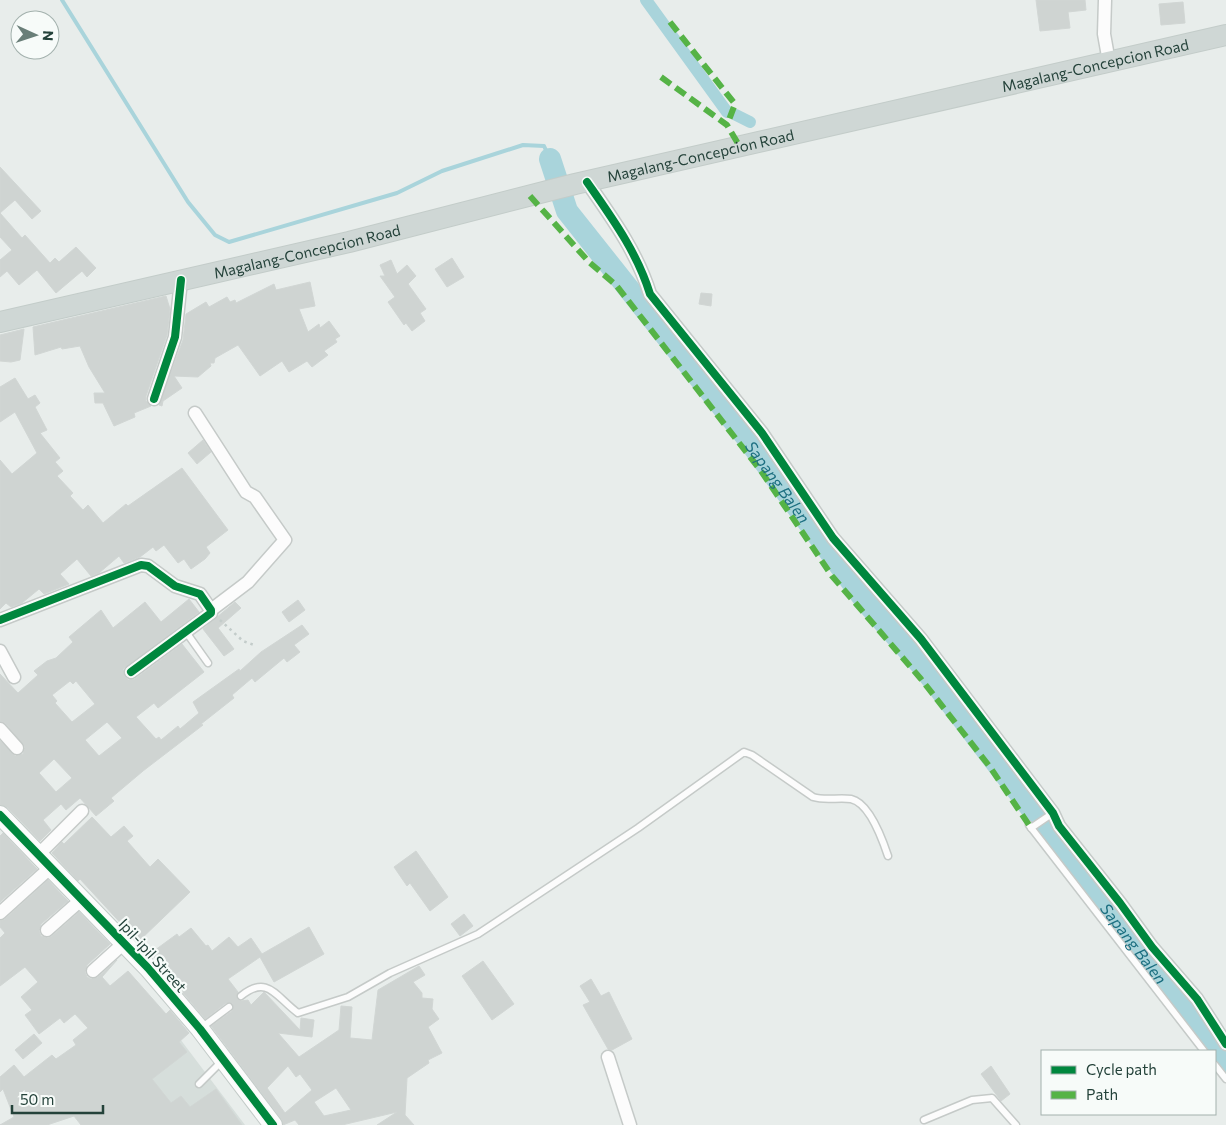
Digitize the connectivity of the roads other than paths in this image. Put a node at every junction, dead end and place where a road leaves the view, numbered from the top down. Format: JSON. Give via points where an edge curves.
{"nodes":[{"id":1,"x":1104,"y":0,"type":"edge"},
{"id":2,"x":1226,"y":35,"type":"edge"},
{"id":3,"x":1110,"y":62,"type":"junction"},
{"id":4,"x":581,"y":183,"type":"junction"},
{"id":5,"x":181,"y":280,"type":"junction"},
{"id":6,"x":0,"y":322,"type":"edge"},
{"id":7,"x":154,"y":398,"type":"dead end"},
{"id":8,"x":195,"y":412,"type":"dead end"},
{"id":9,"x":211,"y":612,"type":"junction"},
{"id":10,"x":0,"y":620,"type":"edge"},
{"id":11,"x":186,"y":632,"type":"junction"},
{"id":12,"x":0,"y":651,"type":"edge"},
{"id":13,"x":208,"y":663,"type":"dead end"},
{"id":14,"x":131,"y":672,"type":"dead end"},
{"id":15,"x":14,"y":677,"type":"dead end"},
{"id":16,"x":0,"y":729,"type":"edge"},
{"id":17,"x":17,"y":748,"type":"dead end"},
{"id":18,"x":82,"y":811,"type":"dead end"},
{"id":19,"x":1053,"y":813,"type":"junction"},
{"id":20,"x":0,"y":815,"type":"edge"},
{"id":21,"x":888,"y":856,"type":"dead end"},
{"id":22,"x":45,"y":861,"type":"junction"},
{"id":23,"x":82,"y":899,"type":"junction"},
{"id":24,"x":0,"y":913,"type":"edge"},
{"id":25,"x":47,"y":930,"type":"dead end"},
{"id":26,"x":124,"y":943,"type":"junction"},
{"id":27,"x":93,"y":971,"type":"dead end"},
{"id":28,"x":241,"y":996,"type":"dead end"},
{"id":29,"x":229,"y":1007,"type":"dead end"},
{"id":30,"x":200,"y":1029,"type":"junction"},
{"id":31,"x":1226,"y":1044,"type":"edge"},
{"id":32,"x":1203,"y":1050,"type":"edge"},
{"id":33,"x":608,"y":1056,"type":"dead end"},
{"id":34,"x":223,"y":1060,"type":"junction"},
{"id":35,"x":1216,"y":1066,"type":"edge"},
{"id":36,"x":1226,"y":1079,"type":"edge"},
{"id":37,"x":199,"y":1084,"type":"dead end"},
{"id":38,"x":924,"y":1120,"type":"dead end"},
{"id":39,"x":273,"y":1125,"type":"edge"},
{"id":40,"x":630,"y":1125,"type":"edge"},
{"id":41,"x":1016,"y":1125,"type":"edge"}],
"edges":[{"from":1,"to":3,"type":"street","via":[[1104,34]]},
{"from":2,"to":3,"type":"main road","name":"Magalang-Concepcion Road"},
{"from":3,"to":4,"type":"main road","name":"Magalang-Concepcion Road"},
{"from":4,"to":5,"type":"main road","name":"Magalang-Concepcion Road","via":[[349,242]]},
{"from":4,"to":19,"type":"street","via":[[633,252],[650,294],[762,433],[833,538],[921,639]]},
{"from":5,"to":6,"type":"main road","name":"Magalang-Concepcion Road"},
{"from":5,"to":7,"type":"street","via":[[175,337]]},
{"from":8,"to":9,"type":"street","via":[[246,492],[255,498],[285,540],[248,582]]},
{"from":9,"to":10,"type":"street","via":[[200,594],[175,586],[148,566],[141,565]]},
{"from":9,"to":11,"type":"street"},
{"from":11,"to":13,"type":"lane"},
{"from":11,"to":14,"type":"street"},
{"from":12,"to":15,"type":"street"},
{"from":16,"to":17,"type":"street"},
{"from":18,"to":22,"type":"street"},
{"from":19,"to":31,"type":"street","via":[[1059,826],[1152,947],[1197,999]]},
{"from":19,"to":32,"type":"lane","via":[[1030,827]]},
{"from":20,"to":22,"type":"street","name":"Ipil-ipil Street"},
{"from":21,"to":28,"type":"lane","via":[[882,838],[861,803],[813,797],[744,752],[638,828],[478,934],[390,973],[348,998],[298,1013],[269,988],[260,985]]},
{"from":22,"to":23,"type":"street","name":"Ipil-ipil Street"},
{"from":22,"to":24,"type":"street"},
{"from":23,"to":25,"type":"street"},
{"from":23,"to":26,"type":"street","name":"Ipil-ipil Street"},
{"from":26,"to":27,"type":"street"},
{"from":26,"to":30,"type":"street","name":"Ipil-ipil Street"},
{"from":29,"to":30,"type":"lane"},
{"from":30,"to":34,"type":"street","name":"Ipil-ipil Street"},
{"from":33,"to":40,"type":"street"},
{"from":34,"to":37,"type":"lane"},
{"from":34,"to":39,"type":"street","name":"Ipil-ipil Street"},
{"from":35,"to":36,"type":"lane"},
{"from":38,"to":41,"type":"lane","via":[[972,1100],[992,1098]]}]}
